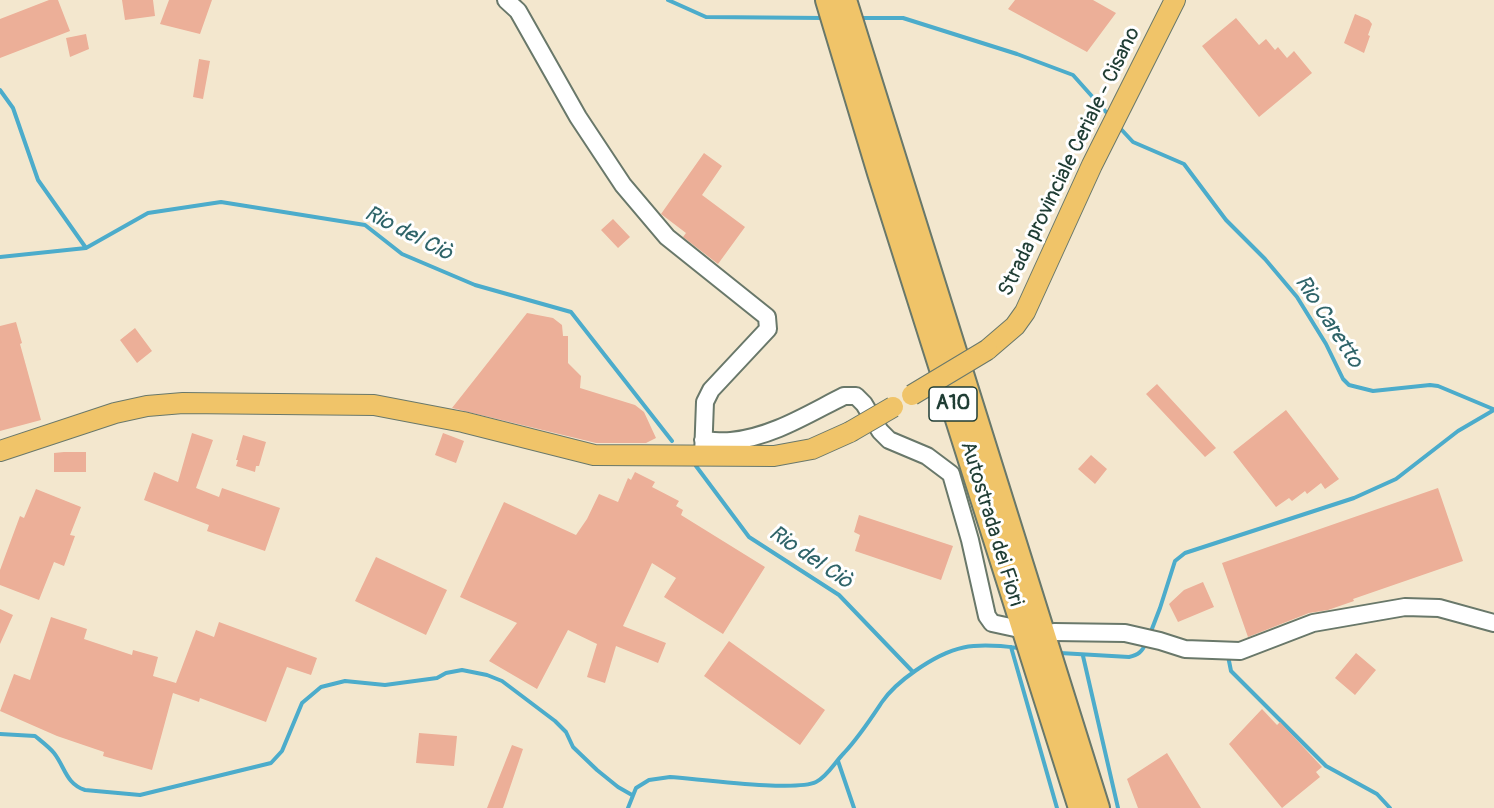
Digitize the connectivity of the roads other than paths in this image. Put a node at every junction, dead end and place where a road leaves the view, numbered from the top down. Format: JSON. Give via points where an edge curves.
{"nodes":[{"id":1,"x":506,"y":0,"type":"edge"},
{"id":2,"x":827,"y":0,"type":"edge"},
{"id":3,"x":845,"y":0,"type":"edge"},
{"id":4,"x":1172,"y":2,"type":"edge"},
{"id":5,"x":703,"y":448,"type":"junction"},
{"id":6,"x":0,"y":451,"type":"edge"},
{"id":7,"x":1494,"y":623,"type":"edge"},
{"id":8,"x":1015,"y":628,"type":"dead end"},
{"id":9,"x":1054,"y":632,"type":"dead end"},
{"id":10,"x":1080,"y":808,"type":"edge"},
{"id":11,"x":1098,"y":808,"type":"edge"}],
"edges":[{"from":1,"to":5,"type":"street","via":[[518,11],[578,117],[637,202],[667,237],[767,317],[768,329],[711,390],[705,402]]},
{"from":2,"to":10,"type":"highway","name":"Autostrada dei Fiori","number":"A10"},
{"from":3,"to":11,"type":"highway","name":"Autostrada dei Fiori","number":"A10"},
{"from":4,"to":5,"type":"main road","name":"Strada provinciale Ceriale - Cisano","bridge":true,"via":[[1015,326],[987,350],[893,407],[812,449],[774,456]]},
{"from":5,"to":6,"type":"main road","name":"Strada provinciale Ceriale - Cisano","via":[[594,455],[463,422],[374,405],[183,403],[115,413]]},
{"from":5,"to":8,"type":"street","via":[[770,432],[844,396],[856,396],[890,440],[927,456],[951,474],[987,616],[992,623]]},
{"from":7,"to":9,"type":"street","via":[[1439,608],[1405,607],[1313,623],[1240,651],[1185,649],[1137,635]]}]}
